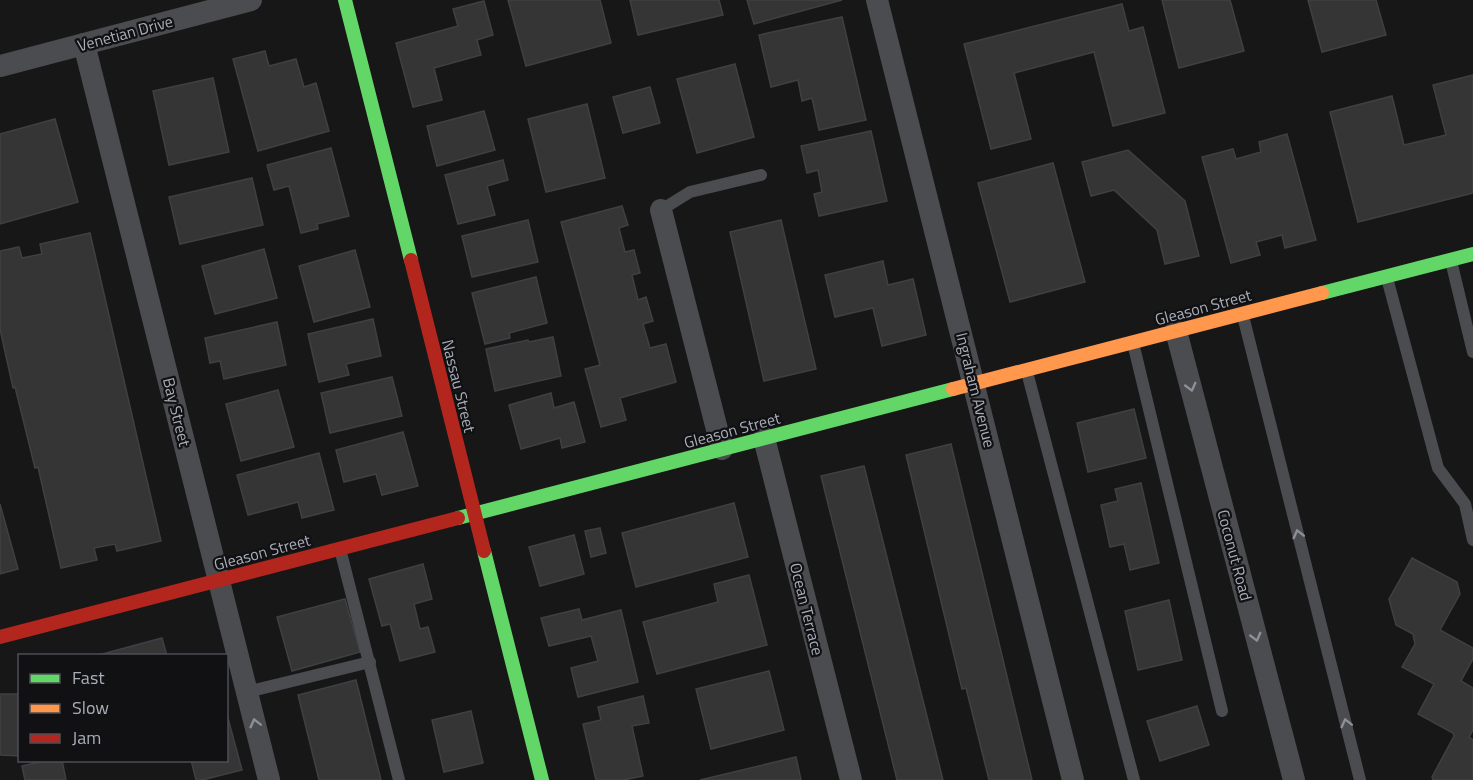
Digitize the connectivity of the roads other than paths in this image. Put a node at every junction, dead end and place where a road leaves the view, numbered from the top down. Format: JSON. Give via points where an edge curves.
{"nodes":[{"id":1,"x":251,"y":0,"type":"edge"},
{"id":2,"x":345,"y":0,"type":"edge"},
{"id":3,"x":877,"y":0,"type":"edge"},
{"id":4,"x":84,"y":44,"type":"junction"},
{"id":5,"x":0,"y":66,"type":"edge"},
{"id":6,"x":760,"y":175,"type":"dead end"},
{"id":7,"x":662,"y":210,"type":"joint"},
{"id":8,"x":1473,"y":254,"type":"edge"},
{"id":9,"x":1451,"y":260,"type":"junction"},
{"id":10,"x":1386,"y":276,"type":"junction"},
{"id":11,"x":1242,"y":314,"type":"junction"},
{"id":12,"x":1176,"y":331,"type":"junction"},
{"id":13,"x":1132,"y":342,"type":"junction"},
{"id":14,"x":1473,"y":352,"type":"edge"},
{"id":15,"x":1026,"y":370,"type":"junction"},
{"id":16,"x":974,"y":384,"type":"junction"},
{"id":17,"x":764,"y":438,"type":"junction"},
{"id":18,"x":722,"y":449,"type":"junction"},
{"id":19,"x":474,"y":514,"type":"junction"},
{"id":20,"x":1473,"y":540,"type":"edge"},
{"id":21,"x":340,"y":548,"type":"junction"},
{"id":22,"x":219,"y":580,"type":"junction"},
{"id":23,"x":0,"y":637,"type":"edge"},
{"id":24,"x":370,"y":662,"type":"junction"},
{"id":25,"x":247,"y":692,"type":"junction"},
{"id":26,"x":1222,"y":711,"type":"dead end"},
{"id":27,"x":269,"y":780,"type":"edge"},
{"id":28,"x":399,"y":780,"type":"edge"},
{"id":29,"x":542,"y":780,"type":"edge"},
{"id":30,"x":851,"y":780,"type":"edge"},
{"id":31,"x":1073,"y":780,"type":"edge"},
{"id":32,"x":1134,"y":780,"type":"edge"},
{"id":33,"x":1294,"y":780,"type":"edge"},
{"id":34,"x":1360,"y":780,"type":"edge"}],
"edges":[{"from":1,"to":4,"type":"street","name":"Venetian Drive"},
{"from":2,"to":19,"type":"street","name":"Nassau Street"},
{"from":3,"to":16,"type":"street","name":"Ingraham Avenue"},
{"from":4,"to":5,"type":"street","name":"Venetian Drive"},
{"from":4,"to":22,"type":"street","name":"Bay Street"},
{"from":6,"to":7,"type":"lane","via":[[690,192]]},
{"from":7,"to":18,"type":"street"},
{"from":8,"to":9,"type":"street","name":"Gleason Street"},
{"from":9,"to":10,"type":"street","name":"Gleason Street"},
{"from":9,"to":14,"type":"lane"},
{"from":10,"to":11,"type":"street","name":"Gleason Street"},
{"from":10,"to":20,"type":"lane","via":[[1438,468],[1465,504]]},
{"from":11,"to":12,"type":"street","name":"Gleason Street"},
{"from":34,"to":11,"type":"lane","one_way":true},
{"from":12,"to":13,"type":"street","name":"Gleason Street"},
{"from":12,"to":33,"type":"street","name":"Coconut Road","one_way":true},
{"from":13,"to":15,"type":"street","name":"Gleason Street"},
{"from":13,"to":26,"type":"lane"},
{"from":15,"to":16,"type":"street","name":"Gleason Street"},
{"from":15,"to":32,"type":"lane"},
{"from":16,"to":17,"type":"street","name":"Gleason Street"},
{"from":16,"to":31,"type":"street","name":"Ingraham Avenue"},
{"from":17,"to":18,"type":"street","name":"Gleason Street"},
{"from":17,"to":30,"type":"street","name":"Ocean Terrace"},
{"from":18,"to":19,"type":"street","name":"Gleason Street"},
{"from":19,"to":21,"type":"street","name":"Gleason Street"},
{"from":19,"to":29,"type":"street","name":"Nassau Street"},
{"from":21,"to":22,"type":"street","name":"Gleason Street"},
{"from":21,"to":24,"type":"lane"},
{"from":22,"to":23,"type":"street","name":"Gleason Street"},
{"from":22,"to":25,"type":"street","name":"Bay Street"},
{"from":24,"to":25,"type":"lane"},
{"from":24,"to":28,"type":"lane"},
{"from":27,"to":25,"type":"street","name":"Bay Street","one_way":true}]}
